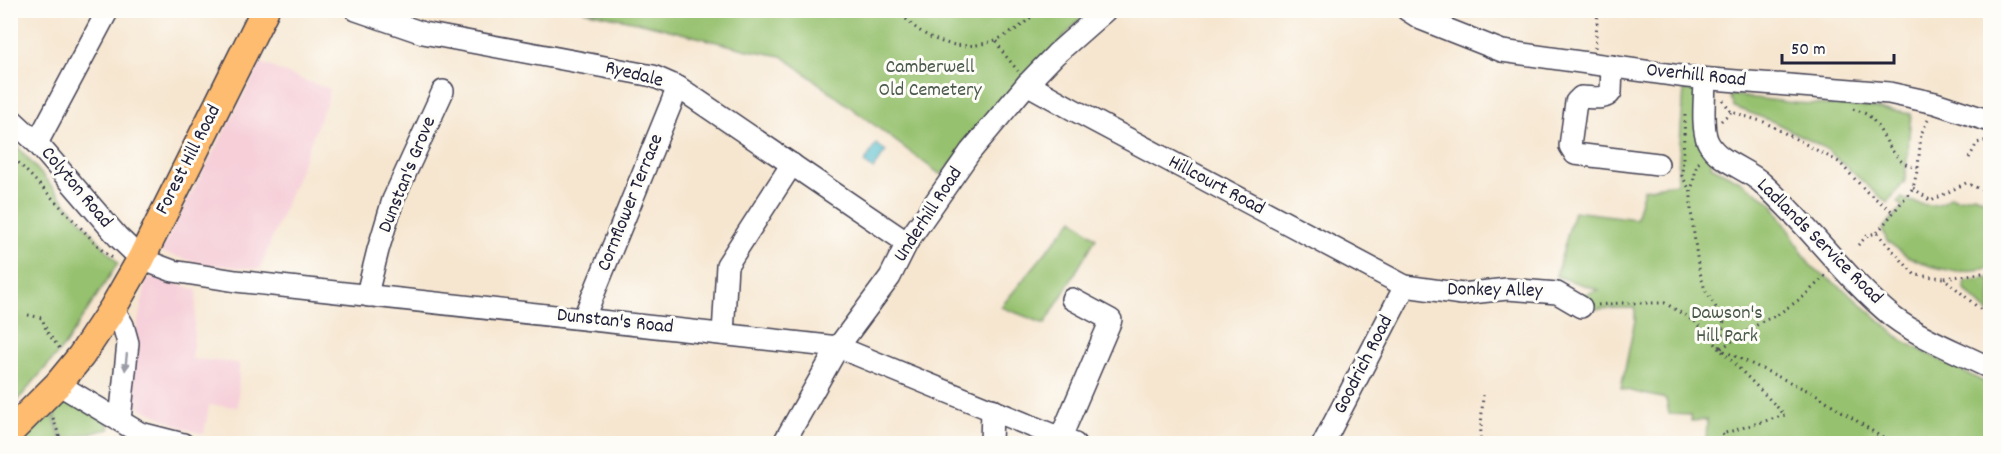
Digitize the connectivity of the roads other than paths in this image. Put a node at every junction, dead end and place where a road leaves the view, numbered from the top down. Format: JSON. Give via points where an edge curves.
{"nodes":[{"id":1,"x":108,"y":10,"type":"edge"},
{"id":2,"x":265,"y":10,"type":"edge"},
{"id":3,"x":356,"y":10,"type":"edge"},
{"id":4,"x":1106,"y":10,"type":"edge"},
{"id":5,"x":1407,"y":10,"type":"edge"},
{"id":6,"x":1603,"y":65,"type":"junction"},
{"id":7,"x":1711,"y":79,"type":"junction"},
{"id":8,"x":1027,"y":84,"type":"junction"},
{"id":9,"x":678,"y":87,"type":"junction"},
{"id":10,"x":443,"y":91,"type":"dead end"},
{"id":11,"x":10,"y":118,"type":"edge"},
{"id":12,"x":1990,"y":121,"type":"edge"},
{"id":13,"x":37,"y":143,"type":"junction"},
{"id":14,"x":792,"y":164,"type":"junction"},
{"id":15,"x":1658,"y":164,"type":"dead end"},
{"id":16,"x":908,"y":241,"type":"junction"},
{"id":17,"x":141,"y":259,"type":"junction"},
{"id":18,"x":1405,"y":286,"type":"junction"},
{"id":19,"x":369,"y":296,"type":"junction"},
{"id":20,"x":1072,"y":299,"type":"dead end"},
{"id":21,"x":1581,"y":307,"type":"road end"},
{"id":22,"x":113,"y":308,"type":"junction"},
{"id":23,"x":586,"y":319,"type":"junction"},
{"id":24,"x":723,"y":334,"type":"junction"},
{"id":25,"x":838,"y":347,"type":"junction"},
{"id":26,"x":1990,"y":368,"type":"edge"},
{"id":27,"x":58,"y":384,"type":"junction"},
{"id":28,"x":992,"y":409,"type":"junction"},
{"id":29,"x":120,"y":420,"type":"junction"},
{"id":30,"x":10,"y":432,"type":"edge"},
{"id":31,"x":1068,"y":441,"type":"edge"},
{"id":32,"x":183,"y":444,"type":"edge"},
{"id":33,"x":783,"y":444,"type":"edge"},
{"id":34,"x":991,"y":444,"type":"edge"},
{"id":35,"x":1323,"y":444,"type":"edge"}],
"edges":[{"from":1,"to":13,"type":"street"},
{"from":2,"to":17,"type":"main road","name":"Forest Hill Road"},
{"from":3,"to":9,"type":"street","name":"Ryedale","via":[[423,33],[653,75]]},
{"from":4,"to":8,"type":"street","name":"Underhill Road"},
{"from":5,"to":6,"type":"street","name":"Overhill Road","via":[[1502,51]]},
{"from":6,"to":7,"type":"street","name":"Overhill Road"},
{"from":6,"to":15,"type":"street","via":[[1611,92],[1604,98],[1581,97],[1576,102],[1570,146],[1575,154]]},
{"from":7,"to":12,"type":"street","name":"Overhill Road","via":[[1889,93]]},
{"from":7,"to":26,"type":"street","name":"Ladlands Service Road","via":[[1706,140],[1714,152],[1759,179],[1894,317]]},
{"from":8,"to":16,"type":"street","name":"Underhill Road","via":[[970,152]]},
{"from":8,"to":18,"type":"street","name":"Hillcourt Road"},
{"from":9,"to":14,"type":"street","name":"Ryedale"},
{"from":9,"to":23,"type":"street","name":"Cornflower Terrace"},
{"from":10,"to":19,"type":"street","name":"Dunstan's Grove","via":[[393,200]]},
{"from":11,"to":13,"type":"street","name":"Colyton Road"},
{"from":13,"to":17,"type":"street","name":"Colyton Road"},
{"from":14,"to":16,"type":"street","name":"Ryedale"},
{"from":14,"to":24,"type":"street","via":[[727,265]]},
{"from":16,"to":25,"type":"street","name":"Underhill Road","via":[[890,277]]},
{"from":17,"to":19,"type":"street","name":"Dunstan's Road","via":[[173,271]]},
{"from":17,"to":22,"type":"main road","name":"Forest Hill Road"},
{"from":18,"to":21,"type":"street","name":"Donkey Alley","via":[[1462,294],[1507,289],[1557,293]]},
{"from":18,"to":35,"type":"street","name":"Goodrich Road"},
{"from":19,"to":23,"type":"street","name":"Dunstan's Road"},
{"from":20,"to":31,"type":"street","via":[[1111,320]]},
{"from":22,"to":27,"type":"main road","name":"Forest Hill Road"},
{"from":22,"to":29,"type":"street","one_way":true,"via":[[128,343]]},
{"from":23,"to":24,"type":"street","name":"Dunstan's Road"},
{"from":24,"to":25,"type":"street","name":"Dunstan's Road"},
{"from":25,"to":28,"type":"street","name":"Dunstan's Road"},
{"from":25,"to":33,"type":"street","name":"Underhill Road"},
{"from":27,"to":29,"type":"street"},
{"from":27,"to":30,"type":"main road","name":"Forest Hill Road"},
{"from":28,"to":31,"type":"street","name":"Dunstan's Road"},
{"from":28,"to":34,"type":"street"},
{"from":29,"to":32,"type":"street","via":[[140,432]]}]}
